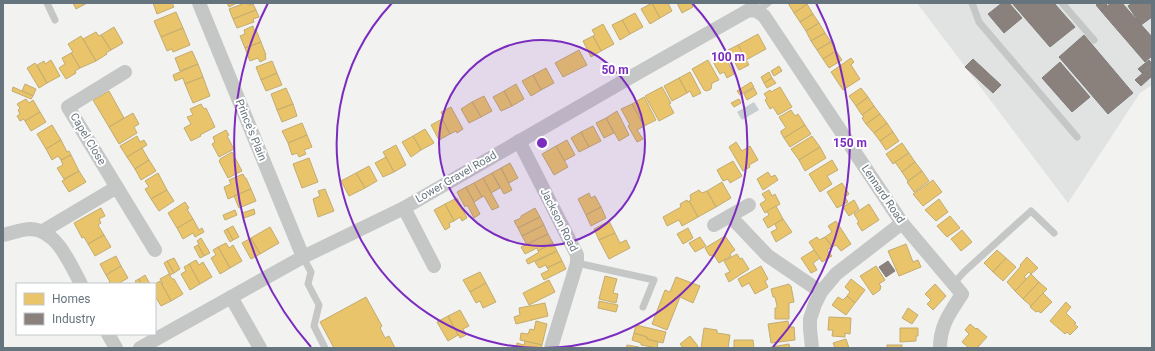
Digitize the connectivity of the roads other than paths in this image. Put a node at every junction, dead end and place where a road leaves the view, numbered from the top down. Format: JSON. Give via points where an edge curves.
{"nodes":[{"id":1,"x":47,"y":3,"type":"edge"},
{"id":2,"x":200,"y":3,"type":"edge"},
{"id":3,"x":972,"y":3,"type":"edge"},
{"id":4,"x":1062,"y":3,"type":"edge"},
{"id":5,"x":763,"y":7,"type":"edge"},
{"id":6,"x":55,"y":20,"type":"dead end"},
{"id":7,"x":1094,"y":40,"type":"dead end"},
{"id":8,"x":125,"y":72,"type":"dead end"},
{"id":9,"x":1077,"y":137,"type":"dead end"},
{"id":10,"x":519,"y":141,"type":"junction"},
{"id":11,"x":117,"y":187,"type":"junction"},
{"id":12,"x":749,"y":205,"type":"dead end"},
{"id":13,"x":404,"y":208,"type":"junction"},
{"id":14,"x":730,"y":216,"type":"junction"},
{"id":15,"x":902,"y":223,"type":"junction"},
{"id":16,"x":714,"y":225,"type":"dead end"},
{"id":17,"x":43,"y":232,"type":"junction"},
{"id":18,"x":1054,"y":233,"type":"dead end"},
{"id":19,"x":3,"y":235,"type":"edge"},
{"id":20,"x":155,"y":250,"type":"dead end"},
{"id":21,"x":303,"y":257,"type":"junction"},
{"id":22,"x":577,"y":264,"type":"junction"},
{"id":23,"x":434,"y":266,"type":"dead end"},
{"id":24,"x":80,"y":283,"type":"edge"},
{"id":25,"x":957,"y":289,"type":"junction"},
{"id":26,"x":820,"y":292,"type":"junction"},
{"id":27,"x":231,"y":297,"type":"junction"},
{"id":28,"x":643,"y":307,"type":"dead end"},
{"id":29,"x":109,"y":335,"type":"edge"},
{"id":30,"x":116,"y":348,"type":"edge"},
{"id":31,"x":140,"y":348,"type":"edge"},
{"id":32,"x":260,"y":348,"type":"edge"},
{"id":33,"x":325,"y":348,"type":"edge"},
{"id":34,"x":551,"y":348,"type":"edge"},
{"id":35,"x":812,"y":348,"type":"edge"},
{"id":36,"x":940,"y":348,"type":"edge"}],
"edges":[{"from":1,"to":6,"type":"lane"},
{"from":2,"to":21,"type":"street","name":"Prince's Plain"},
{"from":3,"to":9,"type":"lane","via":[[979,22]]},
{"from":4,"to":7,"type":"lane"},
{"from":5,"to":10,"type":"street","name":"Lower Gravel Road","via":[[749,10]]},
{"from":5,"to":15,"type":"street","name":"Lennard Road","via":[[764,16]]},
{"from":8,"to":11,"type":"street","name":"Capel Close","via":[[68,106]]},
{"from":10,"to":13,"type":"street","name":"Lower Gravel Road"},
{"from":10,"to":22,"type":"street","name":"Jackson Road","via":[[576,254]]},
{"from":11,"to":17,"type":"street"},
{"from":11,"to":20,"type":"street","name":"Capel Close"},
{"from":12,"to":14,"type":"street"},
{"from":13,"to":21,"type":"street","name":"Lower Gravel Road"},
{"from":13,"to":23,"type":"street"},
{"from":14,"to":16,"type":"street"},
{"from":14,"to":26,"type":"street","via":[[768,256]]},
{"from":15,"to":25,"type":"street","name":"Lennard Road"},
{"from":15,"to":26,"type":"street","via":[[836,274]]},
{"from":17,"to":19,"type":"street","via":[[30,229]]},
{"from":17,"to":24,"type":"street","via":[[61,248]]},
{"from":18,"to":25,"type":"lane","via":[[1031,211],[964,272]]},
{"from":21,"to":27,"type":"street","name":"Lower Gravel Road"},
{"from":21,"to":33,"type":"lane","via":[[311,272],[308,284],[319,305],[314,326]]},
{"from":22,"to":28,"type":"lane","via":[[654,280]]},
{"from":22,"to":34,"type":"street","name":"Jackson Road"},
{"from":25,"to":36,"type":"street","via":[[941,331]]},
{"from":26,"to":35,"type":"street","via":[[810,318]]},
{"from":27,"to":31,"type":"street","name":"Lower Gravel Road"},
{"from":27,"to":32,"type":"street"},
{"from":29,"to":30,"type":"street"}]}
